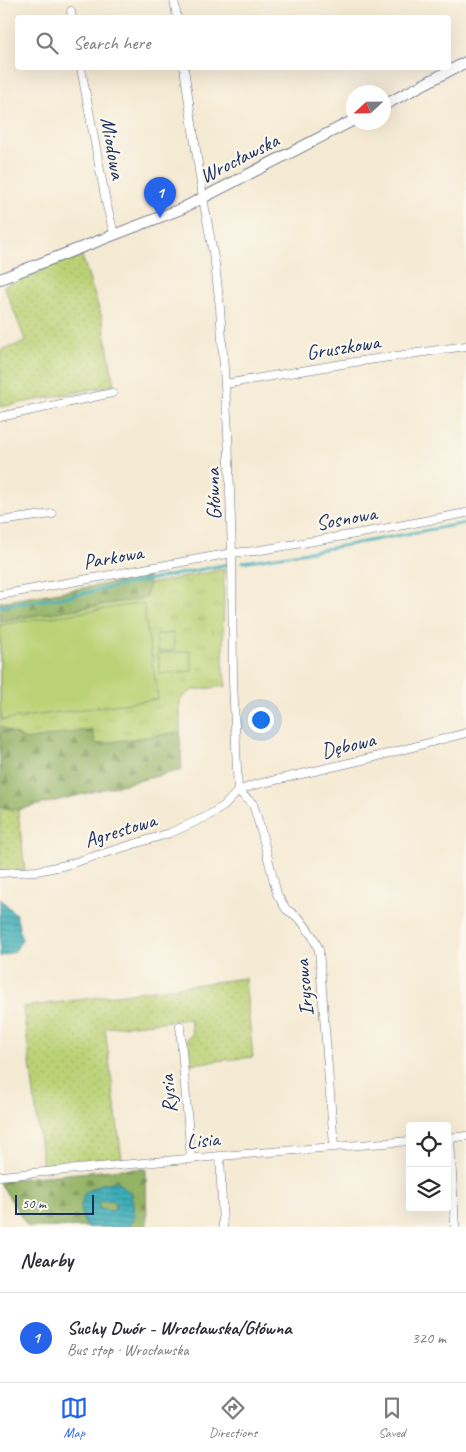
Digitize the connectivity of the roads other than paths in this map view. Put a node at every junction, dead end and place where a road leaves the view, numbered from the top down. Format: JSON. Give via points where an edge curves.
{"nodes":[{"id":1,"x":174,"y":0,"type":"edge"},
{"id":2,"x":176,"y":15,"type":"edge"},
{"id":3,"x":466,"y":62,"type":"edge"},
{"id":4,"x":81,"y":70,"type":"edge"},
{"id":5,"x":184,"y":70,"type":"edge"},
{"id":6,"x":451,"y":70,"type":"edge"},
{"id":7,"x":451,"y":70,"type":"edge"},
{"id":8,"x":391,"y":101,"type":"edge"},
{"id":9,"x":346,"y":124,"type":"edge"},
{"id":10,"x":203,"y":198,"type":"junction"},
{"id":11,"x":114,"y":234,"type":"junction"},
{"id":12,"x":0,"y":279,"type":"edge"},
{"id":13,"x":466,"y":346,"type":"edge"},
{"id":14,"x":225,"y":384,"type":"junction"},
{"id":15,"x":112,"y":393,"type":"dead end"},
{"id":16,"x":0,"y":417,"type":"edge"},
{"id":17,"x":466,"y":513,"type":"edge"},
{"id":18,"x":52,"y":514,"type":"dead end"},
{"id":19,"x":0,"y":521,"type":"edge"},
{"id":20,"x":232,"y":553,"type":"junction"},
{"id":21,"x":0,"y":595,"type":"edge"},
{"id":22,"x":466,"y":733,"type":"edge"},
{"id":23,"x":238,"y":791,"type":"junction"},
{"id":24,"x":0,"y":873,"type":"edge"},
{"id":25,"x":180,"y":1026,"type":"dead end"},
{"id":26,"x":466,"y":1136,"type":"edge"},
{"id":27,"x":451,"y":1138,"type":"edge"},
{"id":28,"x":406,"y":1141,"type":"edge"},
{"id":29,"x":334,"y":1146,"type":"junction"},
{"id":30,"x":220,"y":1156,"type":"junction"},
{"id":31,"x":191,"y":1159,"type":"junction"},
{"id":32,"x":451,"y":1167,"type":"edge"},
{"id":33,"x":0,"y":1176,"type":"edge"},
{"id":34,"x":223,"y":1227,"type":"edge"},
{"id":35,"x":455,"y":1227,"type":"edge"}],
"edges":[{"from":1,"to":2,"type":"street"},
{"from":3,"to":7,"type":"street"},
{"from":4,"to":11,"type":"street","name":"Miodowa"},
{"from":5,"to":10,"type":"street","name":"Główna"},
{"from":6,"to":8,"type":"street"},
{"from":9,"to":10,"type":"street","name":"Wrocławska"},
{"from":10,"to":11,"type":"street","name":"Wrocławska"},
{"from":10,"to":14,"type":"street","name":"Główna","via":[[215,264]]},
{"from":11,"to":12,"type":"street","name":"Wrocławska"},
{"from":13,"to":14,"type":"street","name":"Gruszkowa"},
{"from":14,"to":20,"type":"street","name":"Główna"},
{"from":15,"to":16,"type":"street"},
{"from":17,"to":20,"type":"street","name":"Sosnowa"},
{"from":18,"to":19,"type":"street"},
{"from":20,"to":21,"type":"street","name":"Parkowa"},
{"from":20,"to":23,"type":"street","name":"Główna"},
{"from":22,"to":23,"type":"street","name":"Dębowa"},
{"from":23,"to":24,"type":"street","name":"Agrestowa","via":[[224,806],[170,833],[66,865]]},
{"from":23,"to":29,"type":"street","name":"Irysowa","via":[[253,804],[277,894],[286,908],[300,919],[319,950]]},
{"from":25,"to":31,"type":"street","name":"Rysia"},
{"from":26,"to":27,"type":"street"},
{"from":28,"to":29,"type":"street","name":"Lisia"},
{"from":29,"to":30,"type":"street","name":"Lisia"},
{"from":30,"to":31,"type":"street","name":"Lisia"},
{"from":30,"to":34,"type":"street"},
{"from":31,"to":33,"type":"street","name":"Lisia"},
{"from":32,"to":35,"type":"street"}]}
